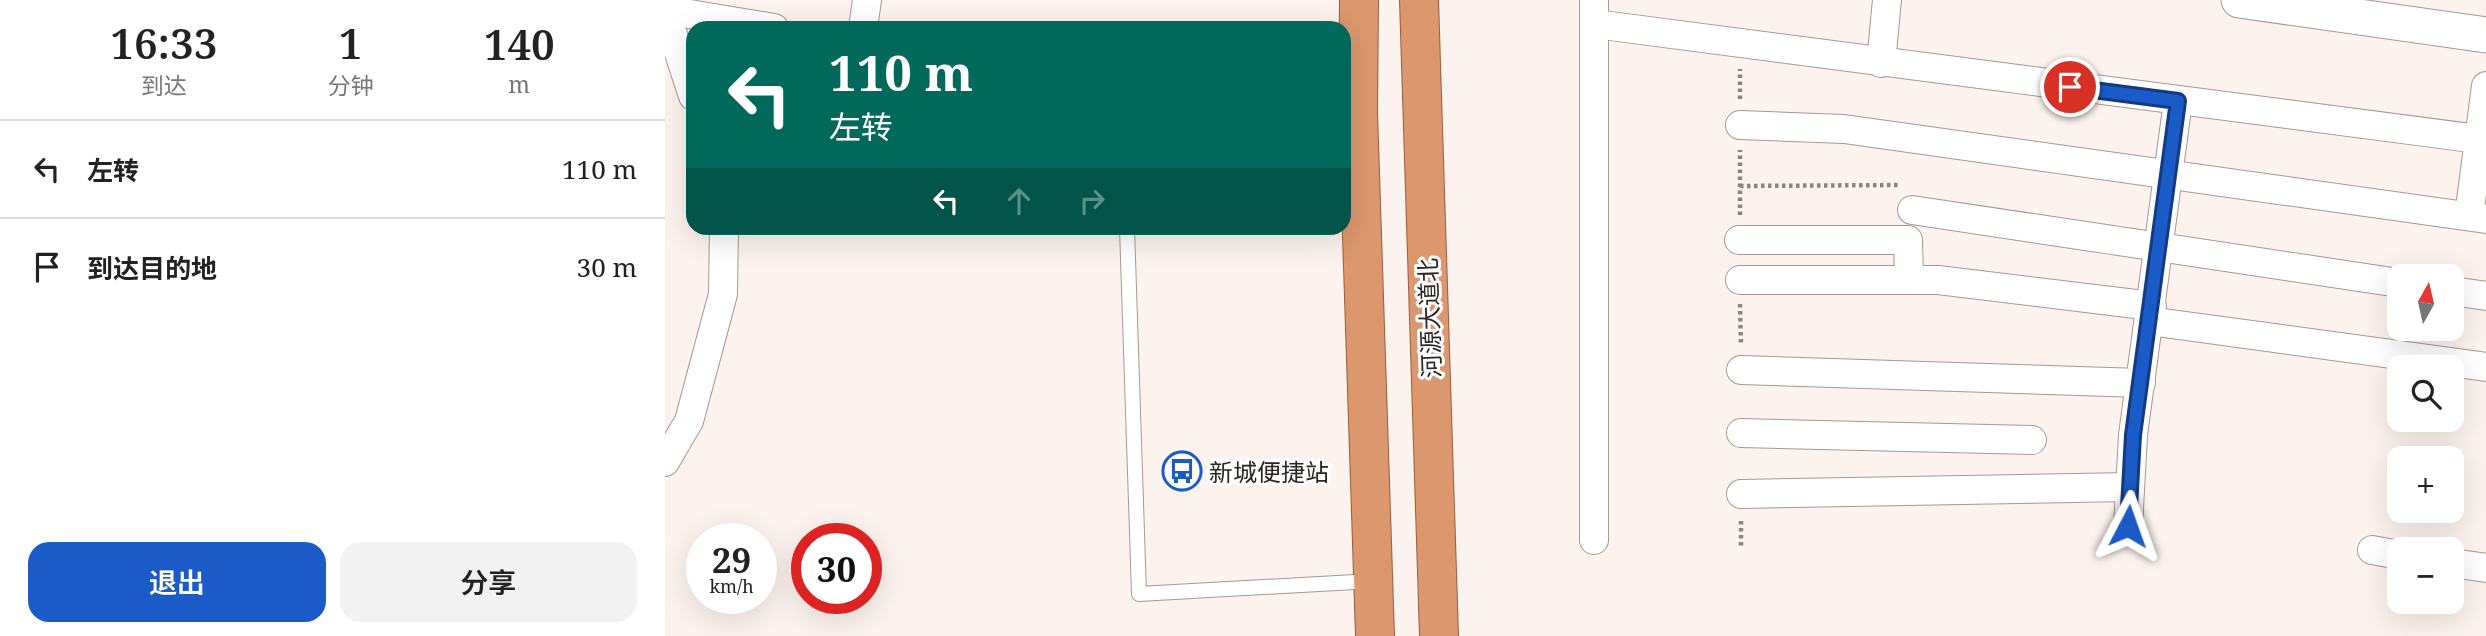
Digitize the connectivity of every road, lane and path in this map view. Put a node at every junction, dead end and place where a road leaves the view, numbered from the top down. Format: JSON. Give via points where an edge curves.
{"nodes":[{"id":1,"x":867,"y":0,"type":"edge"},
{"id":2,"x":876,"y":0,"type":"edge"},
{"id":3,"x":1359,"y":0,"type":"edge"},
{"id":4,"x":1419,"y":0,"type":"edge"},
{"id":5,"x":1887,"y":0,"type":"edge"},
{"id":6,"x":2239,"y":0,"type":"edge"},
{"id":7,"x":1594,"y":12,"type":"edge"},
{"id":8,"x":670,"y":16,"type":"edge"},
{"id":9,"x":713,"y":21,"type":"edge"},
{"id":10,"x":864,"y":21,"type":"edge"},
{"id":11,"x":873,"y":21,"type":"edge"},
{"id":12,"x":2486,"y":35,"type":"edge"},
{"id":13,"x":1359,"y":39,"type":"junction"},
{"id":14,"x":686,"y":47,"type":"edge"},
{"id":15,"x":1881,"y":63,"type":"junction"},
{"id":16,"x":1351,"y":66,"type":"edge"},
{"id":17,"x":686,"y":72,"type":"edge"},
{"id":18,"x":2486,"y":86,"type":"edge"},
{"id":19,"x":2178,"y":101,"type":"junction"},
{"id":20,"x":1740,"y":125,"type":"dead end"},
{"id":21,"x":2483,"y":140,"type":"edge"},
{"id":22,"x":1352,"y":153,"type":"edge"},
{"id":23,"x":2170,"y":174,"type":"junction"},
{"id":24,"x":1740,"y":186,"type":"dead end"},
{"id":25,"x":1913,"y":211,"type":"joint"},
{"id":26,"x":2477,"y":218,"type":"edge"},
{"id":27,"x":714,"y":235,"type":"edge"},
{"id":28,"x":724,"y":235,"type":"edge"},
{"id":29,"x":1128,"y":235,"type":"edge"},
{"id":30,"x":1739,"y":240,"type":"dead end"},
{"id":31,"x":2160,"y":247,"type":"junction"},
{"id":32,"x":1740,"y":280,"type":"dead end"},
{"id":33,"x":1909,"y":280,"type":"junction"},
{"id":34,"x":2387,"y":281,"type":"edge"},
{"id":35,"x":2464,"y":293,"type":"edge"},
{"id":36,"x":2486,"y":296,"type":"edge"},
{"id":37,"x":2150,"y":314,"type":"junction"},
{"id":38,"x":2486,"y":368,"type":"edge"},
{"id":39,"x":1741,"y":370,"type":"dead end"},
{"id":40,"x":2141,"y":383,"type":"junction"},
{"id":41,"x":1741,"y":433,"type":"dead end"},
{"id":42,"x":2032,"y":440,"type":"dead end"},
{"id":43,"x":665,"y":445,"type":"edge"},
{"id":44,"x":665,"y":462,"type":"edge"},
{"id":45,"x":2130,"y":487,"type":"junction"},
{"id":46,"x":1741,"y":494,"type":"dead end"},
{"id":47,"x":2128,"y":526,"type":"dead end"},
{"id":48,"x":1594,"y":540,"type":"dead end"},
{"id":49,"x":2464,"y":565,"type":"edge"},
{"id":50,"x":2486,"y":568,"type":"edge"},
{"id":51,"x":1373,"y":581,"type":"junction"},
{"id":52,"x":1375,"y":636,"type":"edge"},
{"id":53,"x":1439,"y":636,"type":"edge"}],
"edges":[{"from":1,"to":10,"type":"street"},
{"from":2,"to":11,"type":"street"},
{"from":3,"to":13,"type":"highway"},
{"from":4,"to":53,"type":"highway","name":"河源大道北"},
{"from":5,"to":15,"type":"street"},
{"from":6,"to":12,"type":"street"},
{"from":7,"to":15,"type":"street"},
{"from":7,"to":48,"type":"street"},
{"from":8,"to":9,"type":"street"},
{"from":8,"to":14,"type":"street"},
{"from":8,"to":17,"type":"street"},
{"from":13,"to":16,"type":"highway"},
{"from":13,"to":22,"type":"highway"},
{"from":15,"to":19,"type":"street"},
{"from":18,"to":21,"type":"street"},
{"from":19,"to":21,"type":"street"},
{"from":19,"to":23,"type":"street"},
{"from":20,"to":23,"type":"street","via":[[1844,129]]},
{"from":21,"to":26,"type":"street"},
{"from":22,"to":51,"type":"highway"},
{"from":23,"to":26,"type":"street"},
{"from":23,"to":31,"type":"street"},
{"from":24,"to":25,"type":"path","via":[[1910,186]]},
{"from":25,"to":31,"type":"street"},
{"from":27,"to":43,"type":"street","via":[[713,294],[682,417]]},
{"from":28,"to":44,"type":"street","via":[[723,294],[689,421]]},
{"from":29,"to":51,"type":"lane","via":[[1139,594]]},
{"from":30,"to":33,"type":"street","via":[[1908,240]]},
{"from":31,"to":34,"type":"street"},
{"from":31,"to":37,"type":"street"},
{"from":32,"to":33,"type":"street"},
{"from":33,"to":37,"type":"street","via":[[1938,280]]},
{"from":35,"to":36,"type":"street"},
{"from":37,"to":38,"type":"street"},
{"from":37,"to":40,"type":"street"},
{"from":39,"to":40,"type":"street"},
{"from":40,"to":45,"type":"street"},
{"from":41,"to":42,"type":"street"},
{"from":45,"to":46,"type":"street"},
{"from":45,"to":47,"type":"street"},
{"from":49,"to":50,"type":"street"},
{"from":51,"to":52,"type":"highway"}]}
